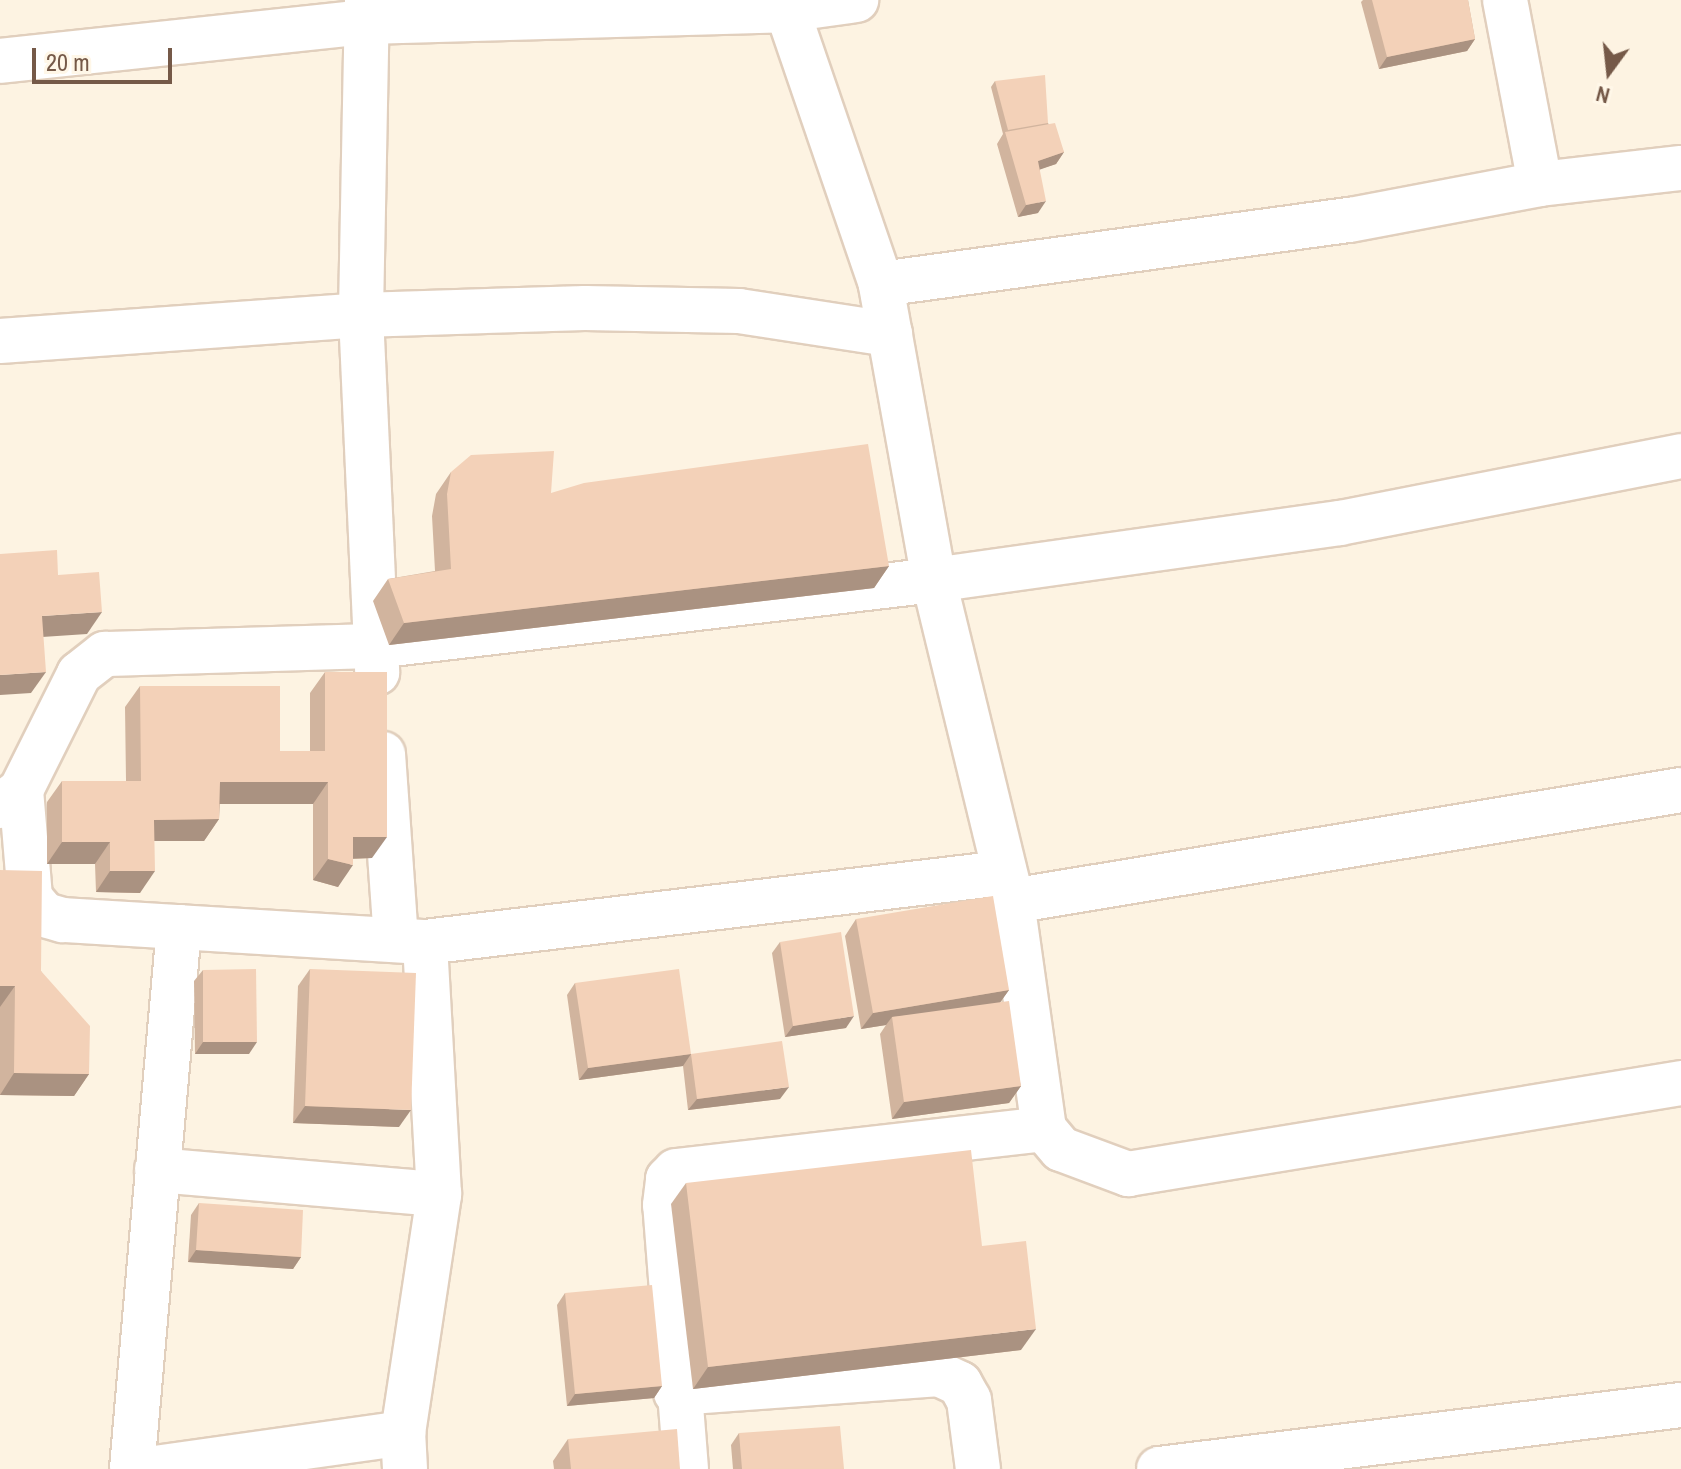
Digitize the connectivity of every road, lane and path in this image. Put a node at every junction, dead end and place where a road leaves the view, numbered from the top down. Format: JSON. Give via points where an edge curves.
{"nodes":[{"id":1,"x":856,"y":0,"type":"edge"},
{"id":2,"x":1505,"y":0,"type":"edge"},
{"id":3,"x":784,"y":5,"type":"edge"},
{"id":4,"x":366,"y":11,"type":"edge"},
{"id":5,"x":0,"y":61,"type":"edge"},
{"id":6,"x":1681,"y":168,"type":"edge"},
{"id":7,"x":1540,"y":184,"type":"junction"},
{"id":8,"x":881,"y":284,"type":"junction"},
{"id":9,"x":361,"y":315,"type":"junction"},
{"id":10,"x":890,"y":334,"type":"junction"},
{"id":11,"x":0,"y":341,"type":"edge"},
{"id":12,"x":1681,"y":456,"type":"edge"},
{"id":13,"x":934,"y":580,"type":"junction"},
{"id":14,"x":375,"y":646,"type":"junction"},
{"id":15,"x":1681,"y":790,"type":"edge"},
{"id":16,"x":10,"y":798,"type":"edge"},
{"id":17,"x":1007,"y":887,"type":"junction"},
{"id":18,"x":179,"y":927,"type":"junction"},
{"id":19,"x":411,"y":941,"type":"junction"},
{"id":20,"x":1681,"y":1083,"type":"edge"},
{"id":21,"x":1044,"y":1129,"type":"junction"},
{"id":22,"x":157,"y":1170,"type":"junction"},
{"id":23,"x":439,"y":1194,"type":"junction"},
{"id":24,"x":676,"y":1393,"type":"junction"},
{"id":25,"x":1681,"y":1405,"type":"edge"},
{"id":26,"x":1463,"y":1450,"type":"edge"},
{"id":27,"x":404,"y":1451,"type":"edge"},
{"id":28,"x":132,"y":1469,"type":"edge"},
{"id":29,"x":148,"y":1469,"type":"edge"},
{"id":30,"x":686,"y":1469,"type":"edge"},
{"id":31,"x":978,"y":1469,"type":"edge"},
{"id":32,"x":1159,"y":1469,"type":"edge"}],
"edges":[{"from":1,"to":3,"type":"street"},
{"from":2,"to":7,"type":"street"},
{"from":3,"to":4,"type":"street"},
{"from":3,"to":8,"type":"street"},
{"from":4,"to":5,"type":"street"},
{"from":4,"to":9,"type":"street"},
{"from":6,"to":7,"type":"street"},
{"from":7,"to":8,"type":"street","via":[[1350,220]]},
{"from":8,"to":10,"type":"street"},
{"from":9,"to":10,"type":"street","via":[[679,307]]},
{"from":9,"to":11,"type":"street"},
{"from":9,"to":14,"type":"street"},
{"from":10,"to":13,"type":"street"},
{"from":12,"to":13,"type":"street","via":[[1340,523]]},
{"from":13,"to":14,"type":"street"},
{"from":13,"to":17,"type":"street"},
{"from":14,"to":16,"type":"street","via":[[105,654],[79,674]]},
{"from":14,"to":19,"type":"street"},
{"from":15,"to":17,"type":"street"},
{"from":16,"to":18,"type":"street","via":[[30,898],[45,915]]},
{"from":17,"to":19,"type":"street"},
{"from":17,"to":21,"type":"street"},
{"from":18,"to":19,"type":"street"},
{"from":18,"to":22,"type":"street"},
{"from":19,"to":23,"type":"street"},
{"from":20,"to":21,"type":"street","via":[[1128,1174],[1061,1149]]},
{"from":21,"to":24,"type":"street","via":[[676,1171],[665,1193]]},
{"from":22,"to":23,"type":"street"},
{"from":22,"to":28,"type":"street"},
{"from":23,"to":27,"type":"street"},
{"from":24,"to":30,"type":"street"},
{"from":24,"to":31,"type":"street","via":[[939,1374],[960,1384],[969,1400]]},
{"from":25,"to":26,"type":"street"},
{"from":26,"to":32,"type":"street"},
{"from":27,"to":29,"type":"street"}]}
